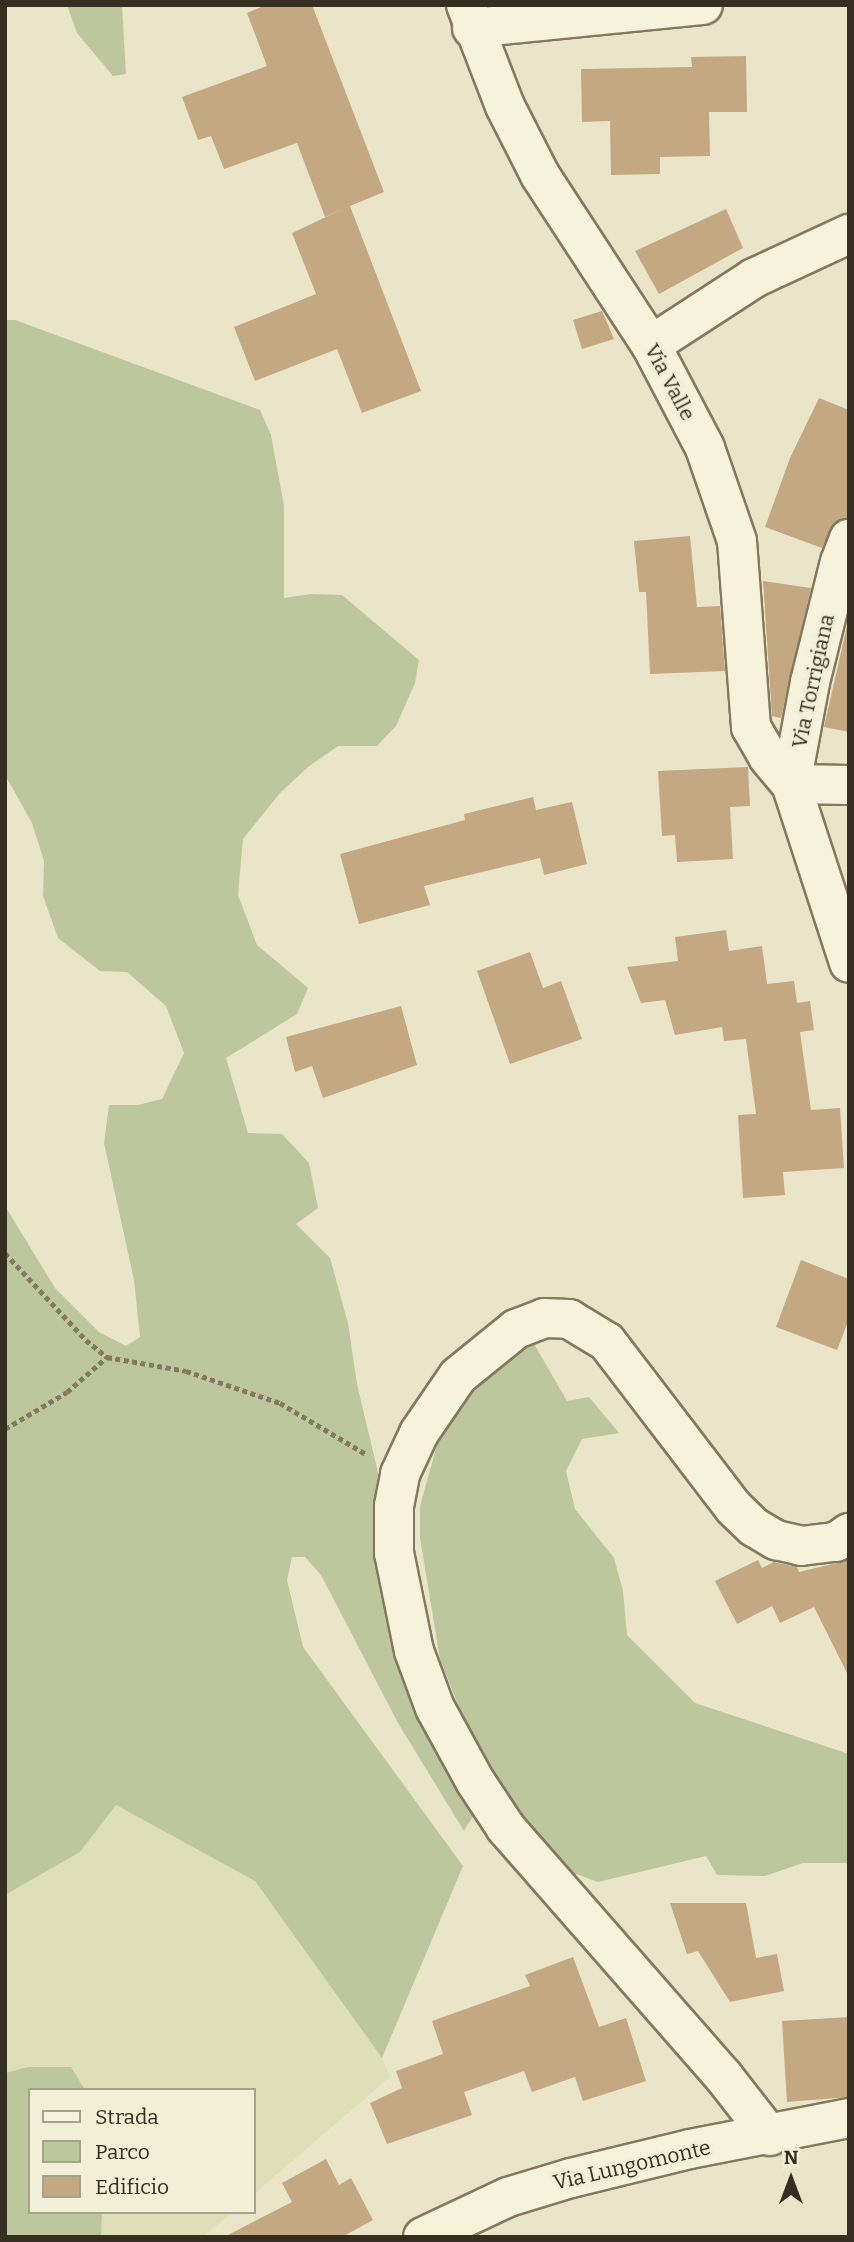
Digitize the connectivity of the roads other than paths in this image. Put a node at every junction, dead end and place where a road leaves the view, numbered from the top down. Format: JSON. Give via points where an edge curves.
{"nodes":[{"id":1,"x":703,"y":5,"type":"edge"},
{"id":2,"x":469,"y":16,"type":"edge"},
{"id":3,"x":849,"y":234,"type":"edge"},
{"id":4,"x":651,"y":345,"type":"junction"},
{"id":5,"x":849,"y":539,"type":"edge"},
{"id":6,"x":791,"y":784,"type":"junction"},
{"id":7,"x":849,"y":785,"type":"edge"},
{"id":8,"x":849,"y":963,"type":"edge"},
{"id":9,"x":849,"y":1533,"type":"edge"},
{"id":10,"x":849,"y":2118,"type":"edge"},
{"id":11,"x":770,"y":2136,"type":"junction"},
{"id":12,"x":423,"y":2237,"type":"edge"}],
"edges":[{"from":1,"to":2,"type":"street"},
{"from":2,"to":4,"type":"street","name":"Via Valle","via":[[505,106],[540,175]]},
{"from":3,"to":4,"type":"street","via":[[754,278]]},
{"from":4,"to":6,"type":"street","name":"Via Valle","via":[[705,448],[737,541],[751,727]]},
{"from":5,"to":6,"type":"street","name":"Via Torrigiana","via":[[810,682]]},
{"from":6,"to":7,"type":"street"},
{"from":6,"to":8,"type":"street"},
{"from":9,"to":11,"type":"street","via":[[836,1542],[802,1546],[776,1540],[754,1527],[734,1508],[607,1342],[569,1320],[544,1318],[516,1329],[481,1355],[440,1398],[400,1474],[392,1530],[414,1651],[454,1746],[506,1828]]},
{"from":10,"to":11,"type":"street","name":"Via Lungomonte"},
{"from":11,"to":12,"type":"street","name":"Via Lungomonte","via":[[690,2149],[571,2178],[508,2197]]}]}
